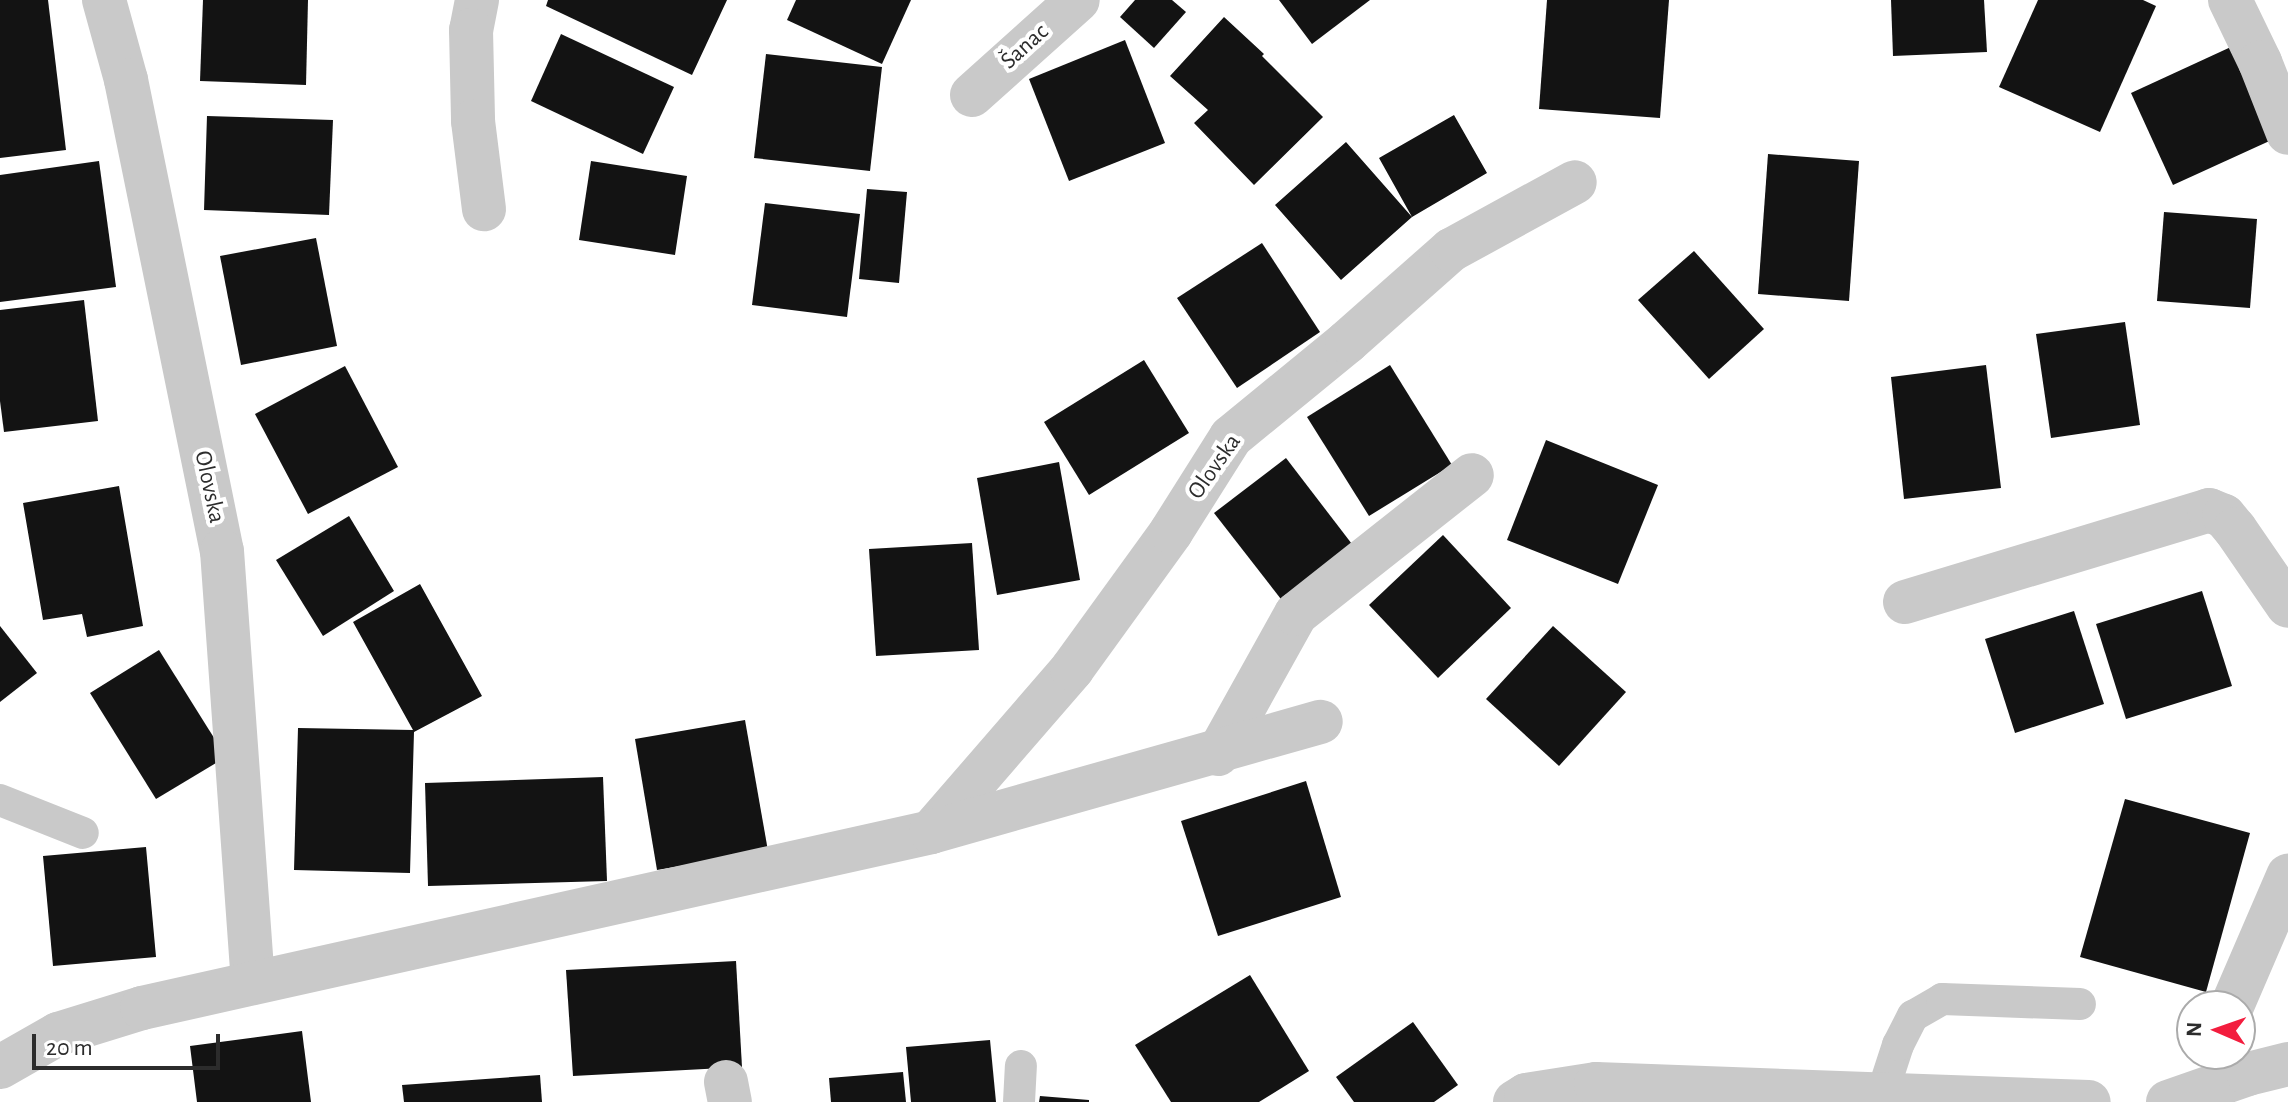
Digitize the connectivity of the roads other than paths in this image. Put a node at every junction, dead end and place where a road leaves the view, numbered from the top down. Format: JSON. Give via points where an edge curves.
{"nodes":[{"id":1,"x":104,"y":0,"type":"edge"},
{"id":2,"x":477,"y":0,"type":"edge"},
{"id":3,"x":1078,"y":0,"type":"edge"},
{"id":4,"x":2230,"y":0,"type":"edge"},
{"id":5,"x":972,"y":95,"type":"dead end"},
{"id":6,"x":2288,"y":133,"type":"edge"},
{"id":7,"x":1575,"y":182,"type":"dead end"},
{"id":8,"x":484,"y":209,"type":"dead end"},
{"id":9,"x":1472,"y":475,"type":"dead end"},
{"id":10,"x":1905,"y":602,"type":"dead end"},
{"id":11,"x":2288,"y":606,"type":"edge"},
{"id":12,"x":1321,"y":722,"type":"dead end"},
{"id":13,"x":1218,"y":754,"type":"junction"},
{"id":14,"x":0,"y":800,"type":"edge"},
{"id":15,"x":931,"y":832,"type":"junction"},
{"id":16,"x":83,"y":833,"type":"dead end"},
{"id":17,"x":2288,"y":876,"type":"edge"},
{"id":18,"x":253,"y":983,"type":"junction"},
{"id":19,"x":2239,"y":990,"type":"edge"},
{"id":20,"x":2080,"y":1004,"type":"dead end"},
{"id":21,"x":2288,"y":1064,"type":"edge"},
{"id":22,"x":1021,"y":1066,"type":"dead end"},
{"id":23,"x":0,"y":1067,"type":"edge"},
{"id":24,"x":2191,"y":1083,"type":"edge"},
{"id":25,"x":1882,"y":1094,"type":"junction"},
{"id":26,"x":1019,"y":1102,"type":"edge"},
{"id":27,"x":1515,"y":1102,"type":"edge"},
{"id":28,"x":2089,"y":1102,"type":"edge"}],
"edges":[{"from":1,"to":18,"type":"street","name":"Olovska","via":[[126,80],[222,551]]},
{"from":2,"to":8,"type":"street","via":[[471,30],[473,121]]},
{"from":3,"to":5,"type":"street","name":"Šanac"},
{"from":4,"to":6,"type":"street"},
{"from":7,"to":15,"type":"street","name":"Olovska","via":[[1451,250],[1231,437],[1171,532],[1072,669]]},
{"from":9,"to":13,"type":"street","via":[[1296,614]]},
{"from":10,"to":11,"type":"street","via":[[2209,510],[2224,516],[2235,529]]},
{"from":12,"to":13,"type":"street"},
{"from":13,"to":15,"type":"street"},
{"from":14,"to":16,"type":"lane"},
{"from":15,"to":18,"type":"street"},
{"from":17,"to":19,"type":"street"},
{"from":18,"to":23,"type":"street","via":[[58,1034]]},
{"from":20,"to":25,"type":"lane","via":[[1942,999],[1913,1016]]},
{"from":21,"to":24,"type":"street"},
{"from":22,"to":26,"type":"lane"},
{"from":25,"to":27,"type":"street","via":[[1596,1084],[1526,1095]]},
{"from":25,"to":28,"type":"street"}]}
